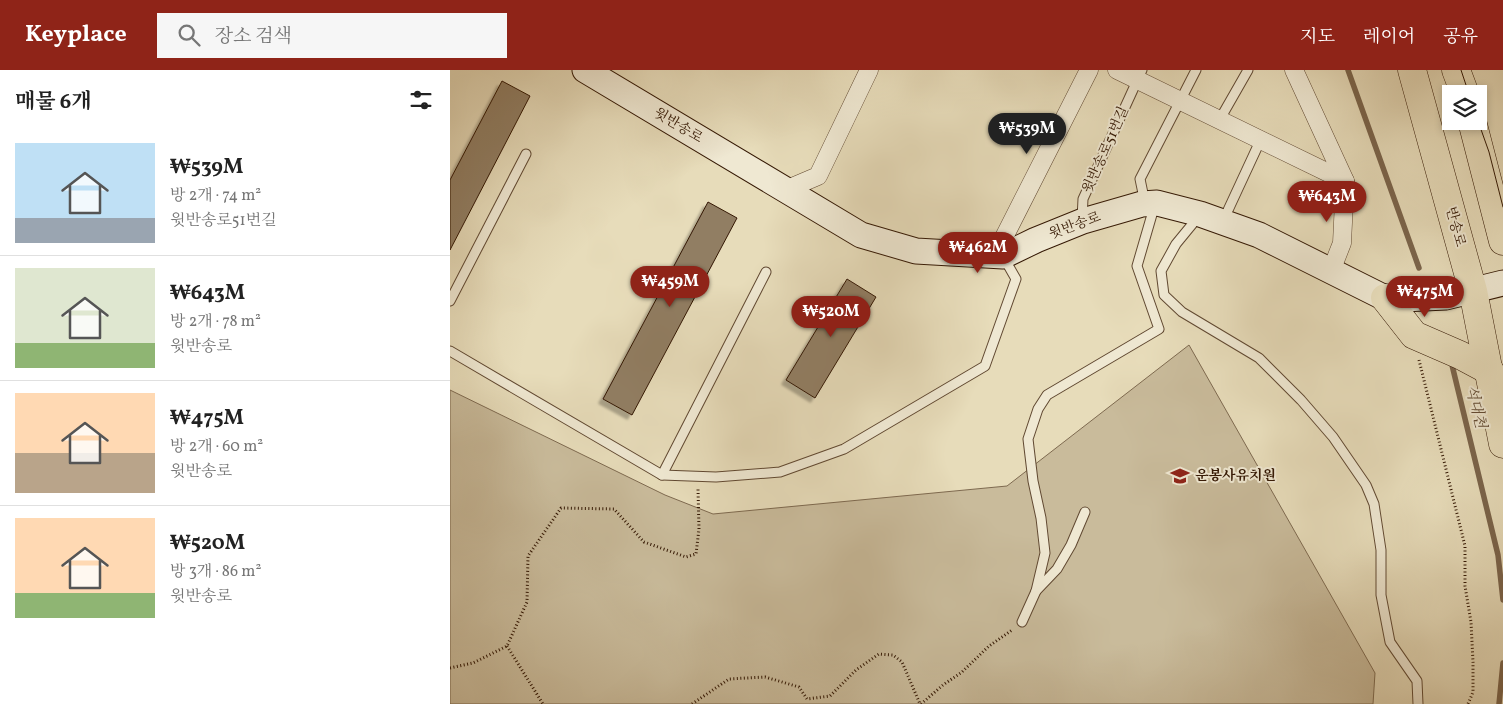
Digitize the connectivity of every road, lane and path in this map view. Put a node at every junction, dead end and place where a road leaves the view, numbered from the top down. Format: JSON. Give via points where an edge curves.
{"nodes":[{"id":1,"x":585,"y":70,"type":"edge"},
{"id":2,"x":869,"y":70,"type":"edge"},
{"id":3,"x":1088,"y":70,"type":"edge"},
{"id":4,"x":1117,"y":70,"type":"edge"},
{"id":5,"x":1196,"y":70,"type":"edge"},
{"id":6,"x":1248,"y":70,"type":"edge"},
{"id":7,"x":1294,"y":70,"type":"edge"},
{"id":8,"x":1412,"y":70,"type":"edge"},
{"id":9,"x":1456,"y":70,"type":"edge"},
{"id":10,"x":1140,"y":75,"type":"edge"},
{"id":11,"x":1461,"y":85,"type":"edge"},
{"id":12,"x":1180,"y":101,"type":"junction"},
{"id":13,"x":1220,"y":119,"type":"junction"},
{"id":14,"x":1474,"y":130,"type":"edge"},
{"id":15,"x":1261,"y":139,"type":"junction"},
{"id":16,"x":526,"y":154,"type":"dead end"},
{"id":17,"x":1345,"y":180,"type":"junction"},
{"id":18,"x":785,"y":190,"type":"junction"},
{"id":19,"x":1151,"y":203,"type":"junction"},
{"id":20,"x":1211,"y":218,"type":"junction"},
{"id":21,"x":1082,"y":222,"type":"junction"},
{"id":22,"x":1503,"y":241,"type":"edge"},
{"id":23,"x":999,"y":256,"type":"junction"},
{"id":24,"x":1330,"y":271,"type":"junction"},
{"id":25,"x":766,"y":272,"type":"dead end"},
{"id":26,"x":1503,"y":283,"type":"edge"},
{"id":27,"x":1472,"y":290,"type":"junction"},
{"id":28,"x":1394,"y":299,"type":"junction"},
{"id":29,"x":450,"y":301,"type":"edge"},
{"id":30,"x":1414,"y":335,"type":"junction"},
{"id":31,"x":450,"y":351,"type":"edge"},
{"id":32,"x":1490,"y":371,"type":"junction"},
{"id":33,"x":1503,"y":444,"type":"edge"},
{"id":34,"x":662,"y":475,"type":"junction"},
{"id":35,"x":716,"y":477,"type":"junction"},
{"id":36,"x":1085,"y":512,"type":"dead end"},
{"id":37,"x":1036,"y":591,"type":"junction"},
{"id":38,"x":1022,"y":622,"type":"joint"},
{"id":39,"x":507,"y":646,"type":"junction"},
{"id":40,"x":450,"y":668,"type":"edge"},
{"id":41,"x":543,"y":704,"type":"edge"},
{"id":42,"x":692,"y":704,"type":"edge"},
{"id":43,"x":920,"y":704,"type":"edge"},
{"id":44,"x":1418,"y":704,"type":"edge"},
{"id":45,"x":1468,"y":704,"type":"edge"}],
"edges":[{"from":1,"to":18,"type":"main road","name":"윗반송로"},
{"from":2,"to":18,"type":"street","via":[[818,176]]},
{"from":3,"to":23,"type":"street"},
{"from":4,"to":10,"type":"street"},
{"from":5,"to":12,"type":"lane"},
{"from":6,"to":13,"type":"lane"},
{"from":7,"to":17,"type":"street"},
{"from":8,"to":27,"type":"main road","name":"반송로"},
{"from":9,"to":11,"type":"main road"},
{"from":10,"to":12,"type":"street"},
{"from":10,"to":21,"type":"lane","name":"윗반송로51번길","via":[[1083,199]]},
{"from":12,"to":13,"type":"street"},
{"from":12,"to":19,"type":"lane","via":[[1140,179]]},
{"from":13,"to":15,"type":"street"},
{"from":14,"to":22,"type":"main road"},
{"from":15,"to":17,"type":"street"},
{"from":15,"to":20,"type":"lane"},
{"from":16,"to":29,"type":"lane"},
{"from":17,"to":24,"type":"street","via":[[1342,243]]},
{"from":18,"to":23,"type":"main road","name":"윗반송로","via":[[861,235],[916,251]]},
{"from":19,"to":20,"type":"main road"},
{"from":19,"to":21,"type":"main road","name":"윗반송로"},
{"from":19,"to":37,"type":"lane","via":[[1153,211],[1137,266],[1159,329],[1047,395],[1038,409],[1028,439],[1045,553]]},
{"from":20,"to":24,"type":"main road","via":[[1259,236]]},
{"from":20,"to":44,"type":"lane","via":[[1176,244],[1162,271],[1164,295],[1182,312],[1259,358],[1333,437],[1366,485],[1374,504],[1381,550],[1381,595],[1390,642],[1417,681]]},
{"from":21,"to":23,"type":"main road","name":"윗반송로"},
{"from":23,"to":35,"type":"lane","via":[[1016,280],[985,366],[844,449],[780,472]]},
{"from":24,"to":28,"type":"main road"},
{"from":25,"to":34,"type":"lane"},
{"from":26,"to":27,"type":"main road"},
{"from":27,"to":28,"type":"main road","via":[[1446,297]]},
{"from":27,"to":32,"type":"main road","name":"반송로"},
{"from":28,"to":30,"type":"main road"},
{"from":30,"to":32,"type":"main road"},
{"from":30,"to":45,"type":"path","via":[[1465,546],[1465,586],[1473,662],[1473,692]]},
{"from":31,"to":34,"type":"lane"},
{"from":32,"to":33,"type":"main road","name":"반송로"},
{"from":34,"to":35,"type":"lane"},
{"from":35,"to":39,"type":"path","via":[[698,485],[696,554],[686,557],[644,542],[614,509],[561,508],[528,556],[527,602]]},
{"from":36,"to":37,"type":"lane","via":[[1057,569]]},
{"from":37,"to":38,"type":"lane"},
{"from":38,"to":43,"type":"path"},
{"from":39,"to":40,"type":"path","via":[[473,663]]},
{"from":39,"to":41,"type":"path"},
{"from":42,"to":43,"type":"path","via":[[729,679],[756,677],[799,687],[807,699],[830,696],[856,670],[879,654],[893,655],[902,662]]}]}
